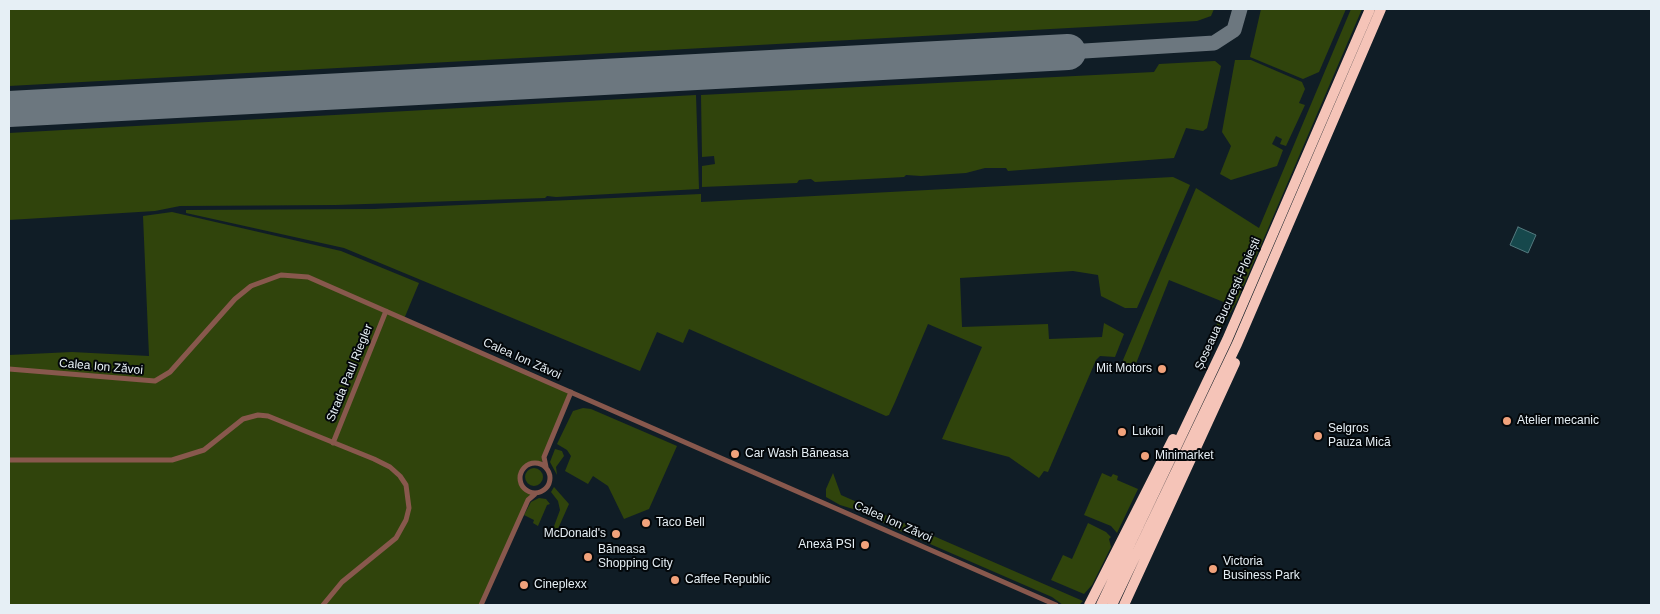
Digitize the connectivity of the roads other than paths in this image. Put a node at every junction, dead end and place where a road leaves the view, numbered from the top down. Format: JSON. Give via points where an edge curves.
{"nodes":[{"id":1,"x":1370,"y":9,"type":"edge"},
{"id":2,"x":1382,"y":9,"type":"edge"},
{"id":3,"x":1246,"y":309,"type":"junction"},
{"id":4,"x":386,"y":311,"type":"junction"},
{"id":5,"x":1232,"y":342,"type":"junction"},
{"id":6,"x":9,"y":369,"type":"edge"},
{"id":7,"x":571,"y":392,"type":"junction"},
{"id":8,"x":333,"y":443,"type":"junction"},
{"id":9,"x":544,"y":457,"type":"junction"},
{"id":10,"x":9,"y":460,"type":"edge"},
{"id":11,"x":535,"y":463,"type":"junction"},
{"id":12,"x":546,"y":467,"type":"junction"},
{"id":13,"x":526,"y":491,"type":"junction"},
{"id":14,"x":535,"y":494,"type":"junction"},
{"id":15,"x":528,"y":500,"type":"junction"},
{"id":16,"x":1041,"y":598,"type":"junction"},
{"id":17,"x":323,"y":605,"type":"edge"},
{"id":18,"x":481,"y":605,"type":"edge"},
{"id":19,"x":1046,"y":605,"type":"edge"},
{"id":20,"x":1056,"y":605,"type":"edge"},
{"id":21,"x":1089,"y":605,"type":"edge"},
{"id":22,"x":1101,"y":605,"type":"edge"},
{"id":23,"x":1112,"y":605,"type":"edge"},
{"id":24,"x":1124,"y":605,"type":"edge"}],
"edges":[{"from":1,"to":3,"type":"highway","name":"Șoseaua București-Ploiești"},
{"from":2,"to":3,"type":"highway","name":"Șoseaua București-Ploiești"},
{"from":3,"to":5,"type":"highway","name":"Șoseaua București-Ploiești"},
{"from":3,"to":21,"type":"highway","via":[[1220,342]]},
{"from":3,"to":24,"type":"highway","via":[[1240,351]]},
{"from":4,"to":6,"type":"street","name":"Calea Ion Zăvoi","via":[[308,277],[281,275],[243,291],[170,372],[155,381]]},
{"from":4,"to":7,"type":"street","name":"Calea Ion Zăvoi"},
{"from":4,"to":8,"type":"street","name":"Strada Paul Riegler"},
{"from":5,"to":22,"type":"highway","name":"Șoseaua București-Ploiești"},
{"from":5,"to":23,"type":"highway","name":"Șoseaua București-Ploiești"},
{"from":7,"to":9,"type":"street"},
{"from":7,"to":16,"type":"street","name":"Calea Ion Zăvoi"},
{"from":8,"to":10,"type":"street","via":[[258,414],[243,419],[204,450],[172,460]]},
{"from":8,"to":17,"type":"street","via":[[395,471],[406,485],[409,508],[396,538],[342,582]]},
{"from":9,"to":11,"type":"street"},
{"from":9,"to":12,"type":"street"},
{"from":11,"to":12,"type":"street"},
{"from":11,"to":13,"type":"street","via":[[525,466],[520,474],[520,482]]},
{"from":12,"to":14,"type":"street","via":[[549,485],[543,492]]},
{"from":13,"to":14,"type":"street"},
{"from":13,"to":15,"type":"street"},
{"from":14,"to":15,"type":"street"},
{"from":15,"to":18,"type":"street"},
{"from":16,"to":19,"type":"street"},
{"from":16,"to":20,"type":"street","name":"Calea Ion Zăvoi"}]}
